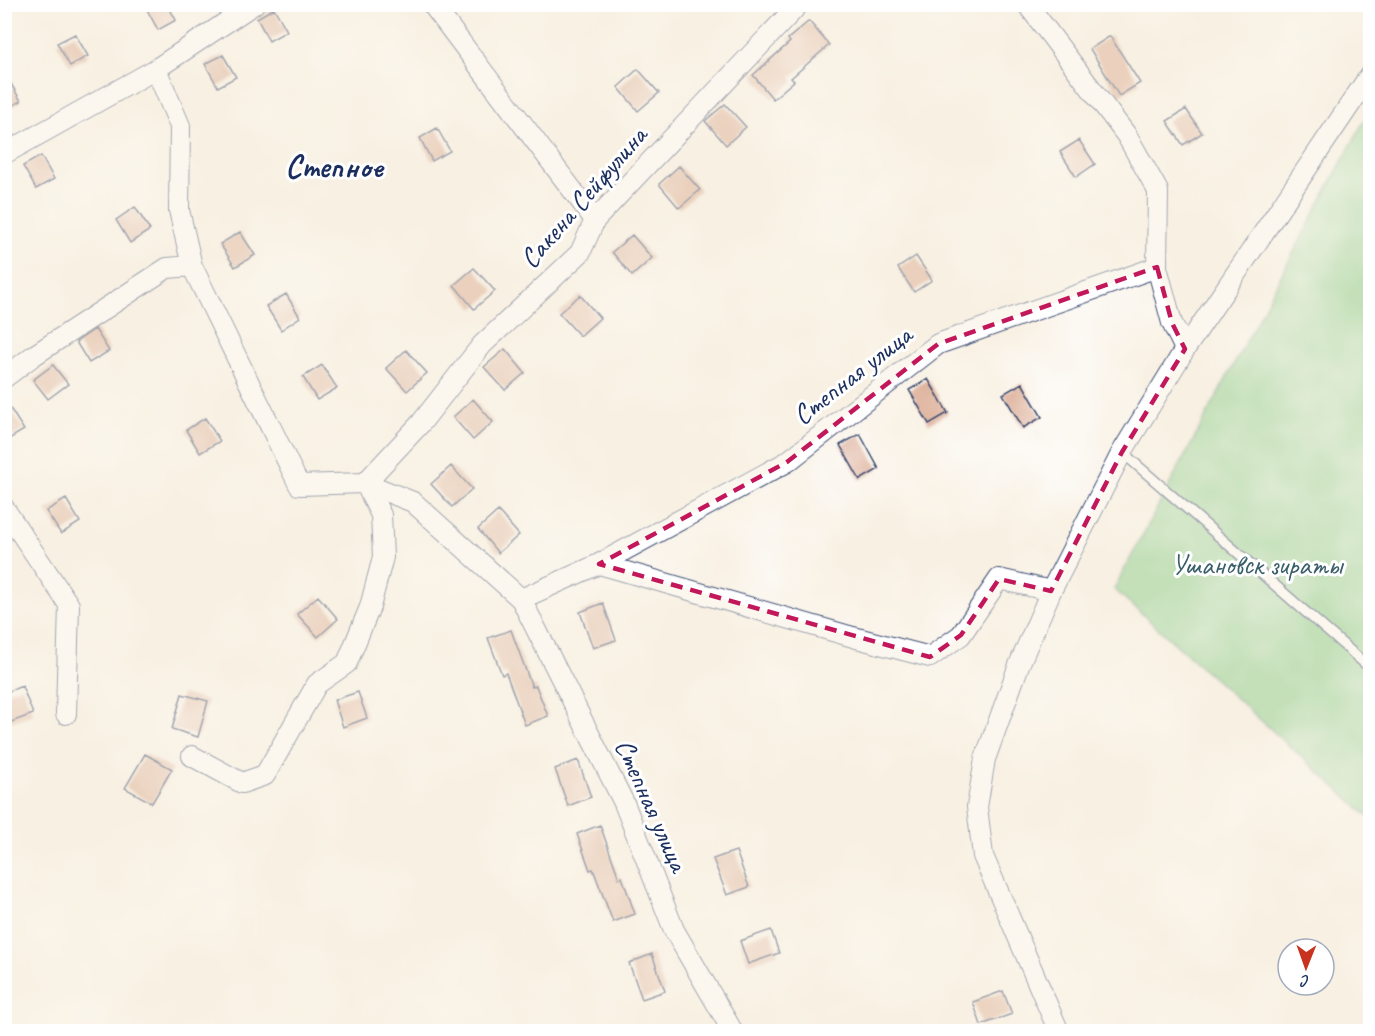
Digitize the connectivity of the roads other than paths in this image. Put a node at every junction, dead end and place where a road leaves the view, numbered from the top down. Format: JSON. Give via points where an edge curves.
{"nodes":[{"id":1,"x":254,"y":4,"type":"edge"},
{"id":2,"x":432,"y":4,"type":"edge"},
{"id":3,"x":799,"y":4,"type":"edge"},
{"id":4,"x":1028,"y":4,"type":"edge"},
{"id":5,"x":156,"y":69,"type":"junction"},
{"id":6,"x":1371,"y":75,"type":"edge"},
{"id":7,"x":4,"y":154,"type":"edge"},
{"id":8,"x":595,"y":220,"type":"junction"},
{"id":9,"x":192,"y":266,"type":"junction"},
{"id":10,"x":1157,"y":267,"type":"junction"},
{"id":11,"x":1185,"y":349,"type":"junction"},
{"id":12,"x":4,"y":378,"type":"edge"},
{"id":13,"x":1122,"y":452,"type":"junction"},
{"id":14,"x":365,"y":483,"type":"junction"},
{"id":15,"x":4,"y":508,"type":"edge"},
{"id":16,"x":599,"y":564,"type":"junction"},
{"id":17,"x":1051,"y":591,"type":"junction"},
{"id":18,"x":521,"y":599,"type":"junction"},
{"id":19,"x":1371,"y":668,"type":"edge"},
{"id":20,"x":66,"y":714,"type":"dead end"},
{"id":21,"x":192,"y":756,"type":"dead end"},
{"id":22,"x":733,"y":1032,"type":"edge"},
{"id":23,"x":1059,"y":1032,"type":"edge"}],
"edges":[{"from":1,"to":5,"type":"street"},
{"from":2,"to":8,"type":"street"},
{"from":3,"to":8,"type":"street","name":"Сакена Сейфулина"},
{"from":4,"to":10,"type":"street","via":[[1127,136],[1158,191]]},
{"from":5,"to":7,"type":"street"},
{"from":5,"to":9,"type":"street","via":[[180,126],[179,210]]},
{"from":6,"to":11,"type":"street"},
{"from":8,"to":14,"type":"street","name":"Сакена Сейфулина","via":[[580,253],[482,345],[421,423]]},
{"from":9,"to":12,"type":"street","via":[[167,268]]},
{"from":9,"to":14,"type":"street","via":[[299,485]]},
{"from":10,"to":11,"type":"street","via":[[1172,323]]},
{"from":10,"to":16,"type":"street","name":"Степная улица","via":[[938,344],[788,462]]},
{"from":11,"to":13,"type":"street"},
{"from":13,"to":17,"type":"street"},
{"from":13,"to":19,"type":"lane"},
{"from":14,"to":18,"type":"street","name":"Степная улица","via":[[413,502]]},
{"from":14,"to":21,"type":"street","via":[[381,515],[383,557],[370,607],[347,663],[317,684],[265,775],[242,783]]},
{"from":15,"to":20,"type":"street","via":[[69,606]]},
{"from":16,"to":17,"type":"street","via":[[930,657],[961,635],[999,579]]},
{"from":16,"to":18,"type":"street","name":"Степная улица"},
{"from":17,"to":23,"type":"street","via":[[985,759],[977,807],[983,856]]},
{"from":18,"to":22,"type":"street","name":"Степная улица","via":[[624,803],[675,930]]}]}
